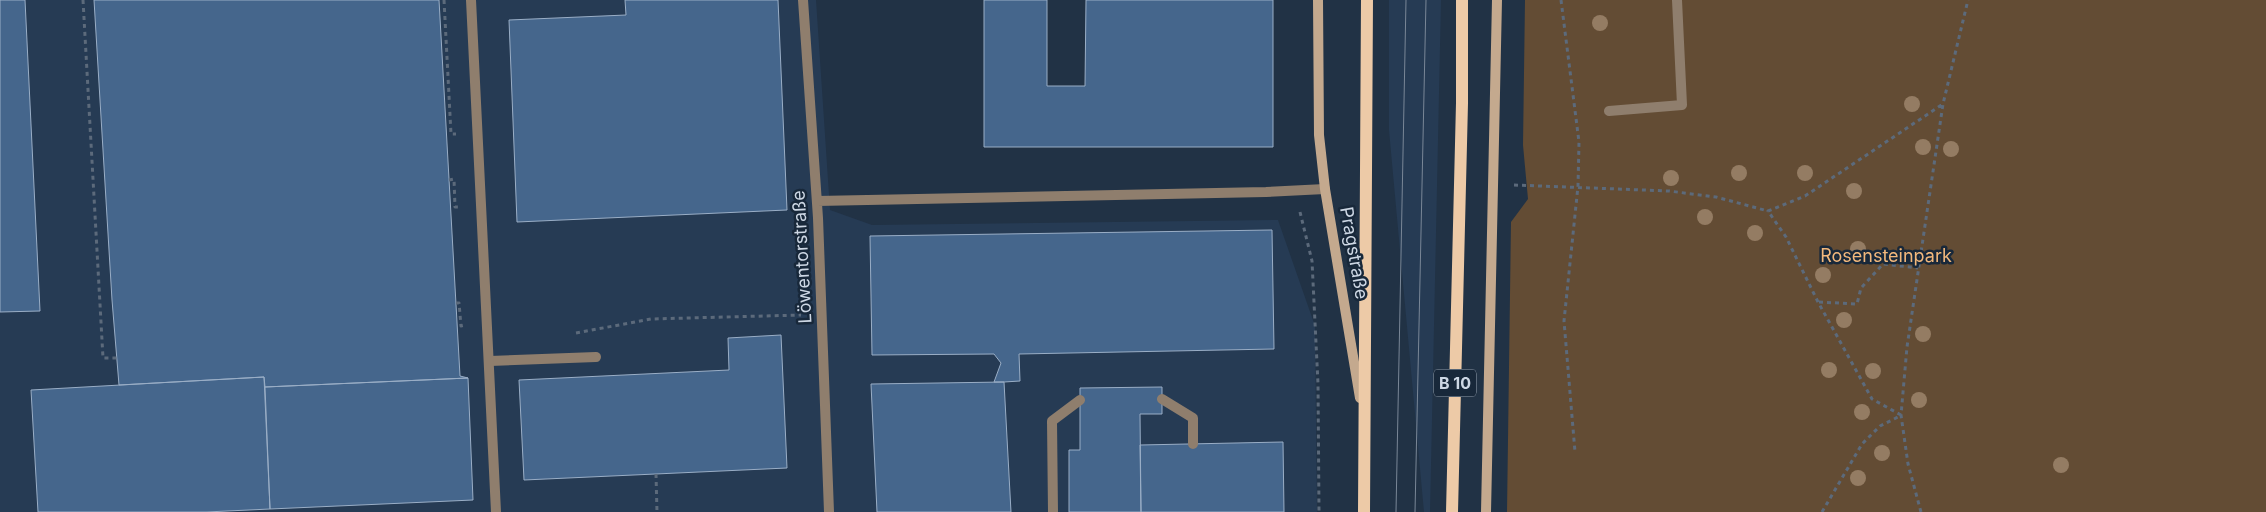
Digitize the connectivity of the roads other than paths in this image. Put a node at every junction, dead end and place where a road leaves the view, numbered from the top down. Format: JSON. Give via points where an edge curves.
{"nodes":[{"id":1,"x":471,"y":0,"type":"edge"},
{"id":2,"x":803,"y":0,"type":"edge"},
{"id":3,"x":1318,"y":0,"type":"edge"},
{"id":4,"x":1367,"y":0,"type":"edge"},
{"id":5,"x":1462,"y":0,"type":"edge"},
{"id":6,"x":1497,"y":0,"type":"edge"},
{"id":7,"x":1677,"y":0,"type":"edge"},
{"id":8,"x":1609,"y":111,"type":"dead end"},
{"id":9,"x":1325,"y":189,"type":"junction"},
{"id":10,"x":816,"y":201,"type":"junction"},
{"id":11,"x":596,"y":357,"type":"dead end"},
{"id":12,"x":490,"y":361,"type":"junction"},
{"id":13,"x":1162,"y":399,"type":"dead end"},
{"id":14,"x":1080,"y":400,"type":"dead end"},
{"id":15,"x":1364,"y":427,"type":"junction"},
{"id":16,"x":1193,"y":444,"type":"dead end"},
{"id":17,"x":496,"y":512,"type":"edge"},
{"id":18,"x":829,"y":512,"type":"edge"},
{"id":19,"x":1053,"y":512,"type":"edge"},
{"id":20,"x":1364,"y":512,"type":"edge"},
{"id":21,"x":1452,"y":512,"type":"edge"},
{"id":22,"x":1486,"y":512,"type":"edge"}],
"edges":[{"from":1,"to":12,"type":"street"},
{"from":2,"to":10,"type":"street","name":"Löwentorstraße"},
{"from":3,"to":9,"type":"main road","name":"Pragstraße","via":[[1319,135]]},
{"from":4,"to":15,"type":"main road"},
{"from":5,"to":21,"type":"main road","number":"B 10"},
{"from":6,"to":22,"type":"main road"},
{"from":7,"to":8,"type":"street","via":[[1682,106]]},
{"from":9,"to":10,"type":"street"},
{"from":9,"to":15,"type":"main road","name":"Pragstraße"},
{"from":10,"to":18,"type":"street","name":"Löwentorstraße"},
{"from":11,"to":12,"type":"street"},
{"from":12,"to":17,"type":"street"},
{"from":13,"to":16,"type":"street","via":[[1193,418]]},
{"from":14,"to":19,"type":"street","via":[[1052,421]]},
{"from":15,"to":20,"type":"main road","name":"Pragstraße"}]}
